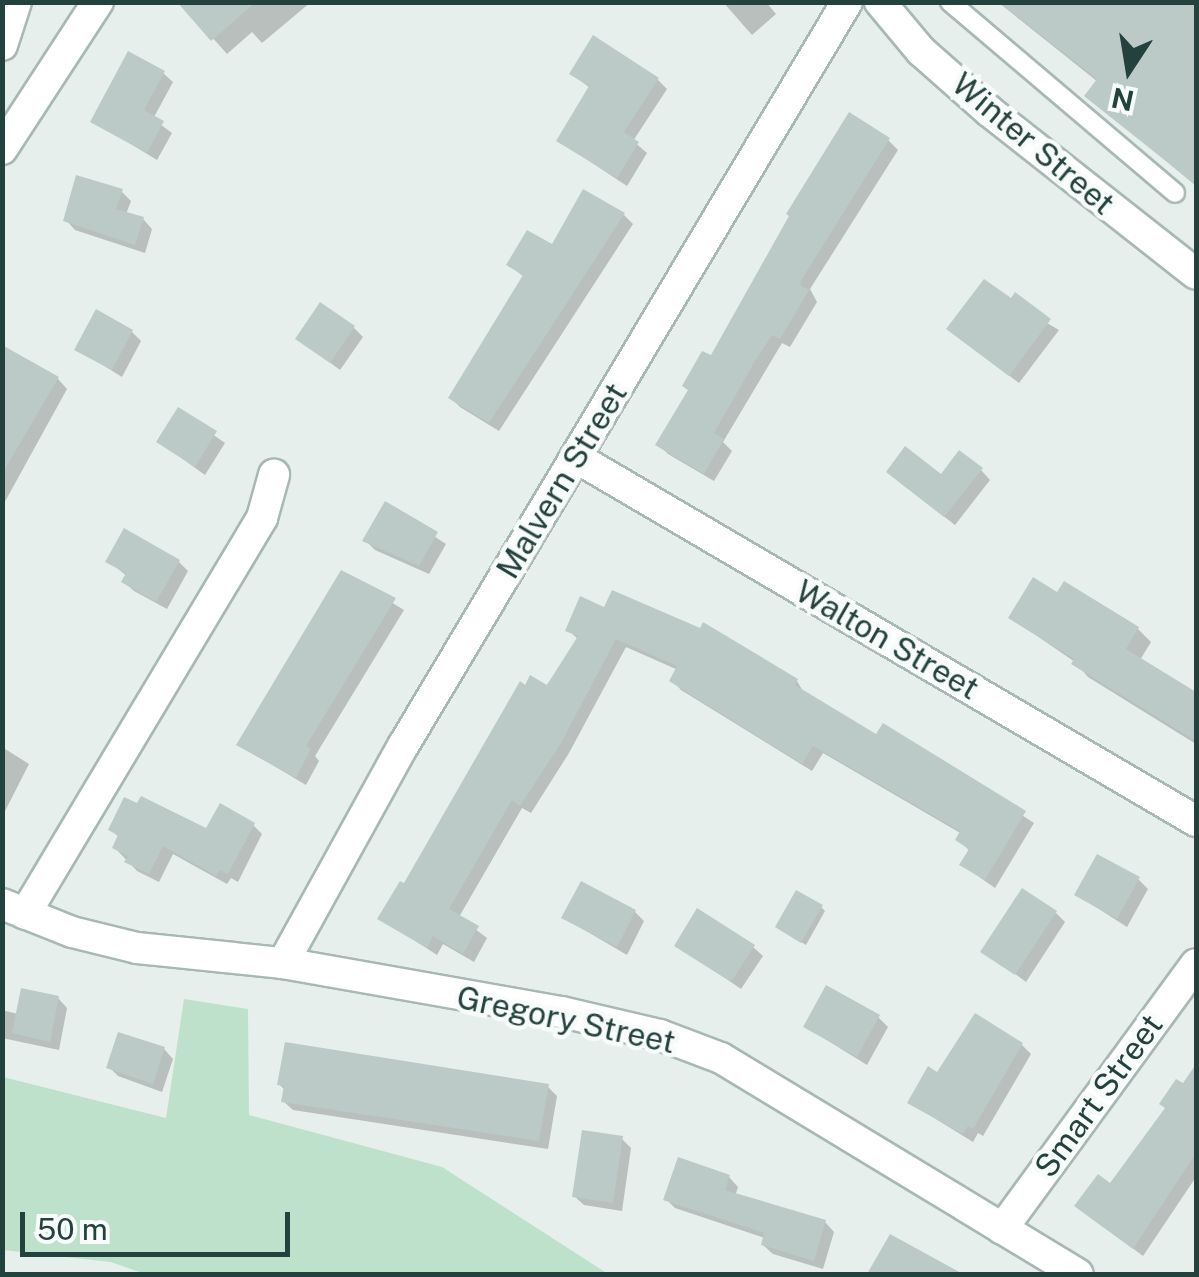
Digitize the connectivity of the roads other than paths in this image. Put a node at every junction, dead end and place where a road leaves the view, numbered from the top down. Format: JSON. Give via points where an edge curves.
{"nodes":[{"id":1,"x":16,"y":2,"type":"edge"},
{"id":2,"x":98,"y":2,"type":"edge"},
{"id":3,"x":847,"y":2,"type":"edge"},
{"id":4,"x":880,"y":2,"type":"edge"},
{"id":5,"x":950,"y":2,"type":"edge"},
{"id":6,"x":2,"y":45,"type":"edge"},
{"id":7,"x":2,"y":149,"type":"edge"},
{"id":8,"x":1175,"y":193,"type":"dead end"},
{"id":9,"x":1196,"y":274,"type":"edge"},
{"id":10,"x":578,"y":458,"type":"junction"},
{"id":11,"x":274,"y":475,"type":"dead end"},
{"id":12,"x":1196,"y":821,"type":"edge"},
{"id":13,"x":14,"y":909,"type":"edge"},
{"id":14,"x":283,"y":963,"type":"junction"},
{"id":15,"x":1196,"y":964,"type":"edge"},
{"id":16,"x":1002,"y":1228,"type":"junction"},
{"id":17,"x":1078,"y":1274,"type":"edge"}],
"edges":[{"from":1,"to":6,"type":"street"},
{"from":2,"to":7,"type":"street"},
{"from":3,"to":10,"type":"street","name":"Malvern Street"},
{"from":4,"to":9,"type":"street","name":"Winter Street","via":[[988,111]]},
{"from":5,"to":8,"type":"lane"},
{"from":10,"to":12,"type":"street","name":"Walton Street"},
{"from":10,"to":14,"type":"street","name":"Malvern Street","via":[[403,746]]},
{"from":11,"to":13,"type":"street","via":[[262,518]]},
{"from":13,"to":14,"type":"street","name":"Gregory Street","via":[[137,948]]},
{"from":14,"to":16,"type":"street","name":"Gregory Street","via":[[660,1035],[721,1058]]},
{"from":15,"to":16,"type":"street","name":"Smart Street"},
{"from":16,"to":17,"type":"street","name":"Gregory Street"}]}
